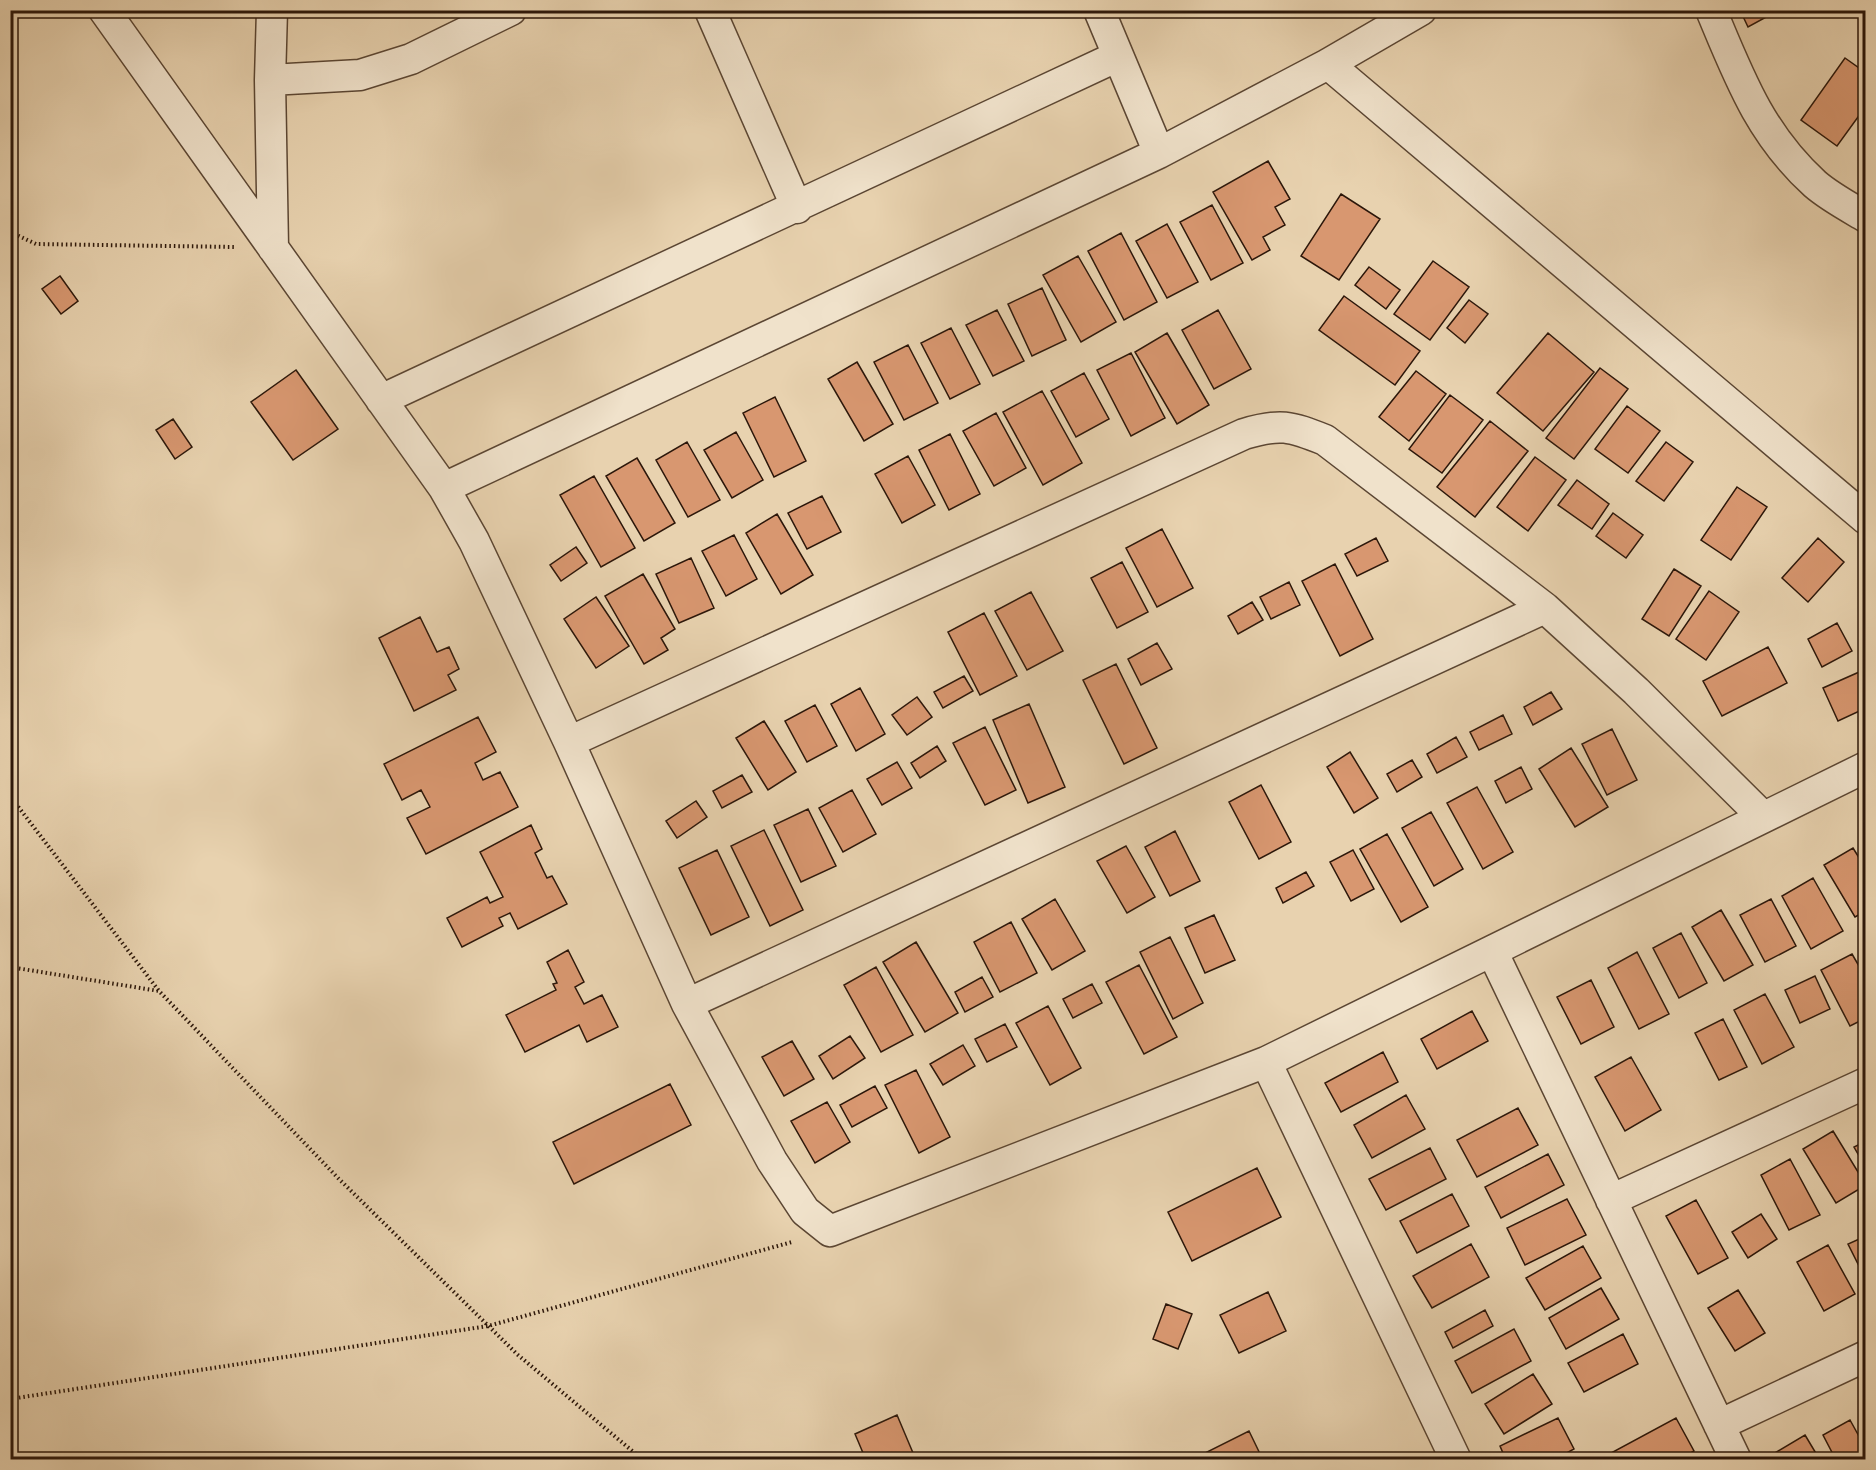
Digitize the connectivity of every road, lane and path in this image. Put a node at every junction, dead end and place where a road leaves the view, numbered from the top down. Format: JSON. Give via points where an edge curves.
{"nodes":[{"id":1,"x":104,"y":10,"type":"edge"},
{"id":2,"x":272,"y":10,"type":"edge"},
{"id":3,"x":511,"y":10,"type":"edge"},
{"id":4,"x":710,"y":10,"type":"edge"},
{"id":5,"x":1099,"y":10,"type":"edge"},
{"id":6,"x":1421,"y":10,"type":"edge"},
{"id":7,"x":1711,"y":10,"type":"edge"},
{"id":8,"x":1118,"y":56,"type":"junction"},
{"id":9,"x":1328,"y":64,"type":"junction"},
{"id":10,"x":270,"y":80,"type":"junction"},
{"id":11,"x":1159,"y":153,"type":"junction"},
{"id":12,"x":797,"y":208,"type":"junction"},
{"id":13,"x":1866,"y":217,"type":"edge"},
{"id":14,"x":10,"y":232,"type":"edge"},
{"id":15,"x":273,"y":248,"type":"junction"},
{"id":16,"x":381,"y":400,"type":"junction"},
{"id":17,"x":444,"y":488,"type":"junction"},
{"id":18,"x":1866,"y":519,"type":"edge"},
{"id":19,"x":1545,"y":608,"type":"junction"},
{"id":20,"x":569,"y":742,"type":"junction"},
{"id":21,"x":1866,"y":767,"type":"edge"},
{"id":22,"x":10,"y":796,"type":"edge"},
{"id":23,"x":1762,"y":816,"type":"junction"},
{"id":24,"x":1492,"y":951,"type":"junction"},
{"id":25,"x":10,"y":968,"type":"edge"},
{"id":26,"x":159,"y":991,"type":"junction"},
{"id":27,"x":687,"y":1004,"type":"junction"},
{"id":28,"x":1266,"y":1062,"type":"junction"},
{"id":29,"x":1866,"y":1083,"type":"edge"},
{"id":30,"x":1611,"y":1200,"type":"junction"},
{"id":31,"x":830,"y":1231,"type":"junction"},
{"id":32,"x":488,"y":1326,"type":"junction"},
{"id":33,"x":1866,"y":1356,"type":"edge"},
{"id":34,"x":10,"y":1399,"type":"edge"},
{"id":35,"x":1719,"y":1425,"type":"junction"},
{"id":36,"x":642,"y":1460,"type":"edge"},
{"id":37,"x":1456,"y":1460,"type":"edge"},
{"id":38,"x":1736,"y":1460,"type":"edge"}],
"edges":[{"from":1,"to":15,"type":"street"},
{"from":2,"to":10,"type":"street"},
{"from":3,"to":10,"type":"street","via":[[411,59],[360,75]]},
{"from":4,"to":12,"type":"street"},
{"from":5,"to":8,"type":"street"},
{"from":6,"to":9,"type":"street"},
{"from":7,"to":13,"type":"street","via":[[1749,100],[1780,148],[1817,185]]},
{"from":8,"to":11,"type":"street"},
{"from":8,"to":12,"type":"street"},
{"from":9,"to":11,"type":"street"},
{"from":9,"to":18,"type":"street"},
{"from":10,"to":15,"type":"street"},
{"from":11,"to":17,"type":"street"},
{"from":12,"to":16,"type":"street"},
{"from":14,"to":15,"type":"path","via":[[36,244]]},
{"from":15,"to":16,"type":"street"},
{"from":16,"to":17,"type":"street"},
{"from":17,"to":20,"type":"street","via":[[474,541]]},
{"from":19,"to":20,"type":"street","via":[[1325,440],[1293,427],[1266,427]]},
{"from":19,"to":23,"type":"street","via":[[1636,691]]},
{"from":19,"to":27,"type":"street"},
{"from":20,"to":27,"type":"street"},
{"from":21,"to":23,"type":"street"},
{"from":22,"to":26,"type":"path"},
{"from":23,"to":24,"type":"street"},
{"from":24,"to":28,"type":"street"},
{"from":24,"to":30,"type":"street"},
{"from":25,"to":26,"type":"path"},
{"from":26,"to":32,"type":"path","via":[[339,1179]]},
{"from":27,"to":31,"type":"street","via":[[772,1161],[805,1211]]},
{"from":28,"to":31,"type":"street"},
{"from":28,"to":37,"type":"street"},
{"from":29,"to":30,"type":"street"},
{"from":30,"to":35,"type":"street"},
{"from":31,"to":32,"type":"path"},
{"from":32,"to":34,"type":"path"},
{"from":32,"to":36,"type":"path"},
{"from":33,"to":35,"type":"street"},
{"from":35,"to":38,"type":"street"}]}
